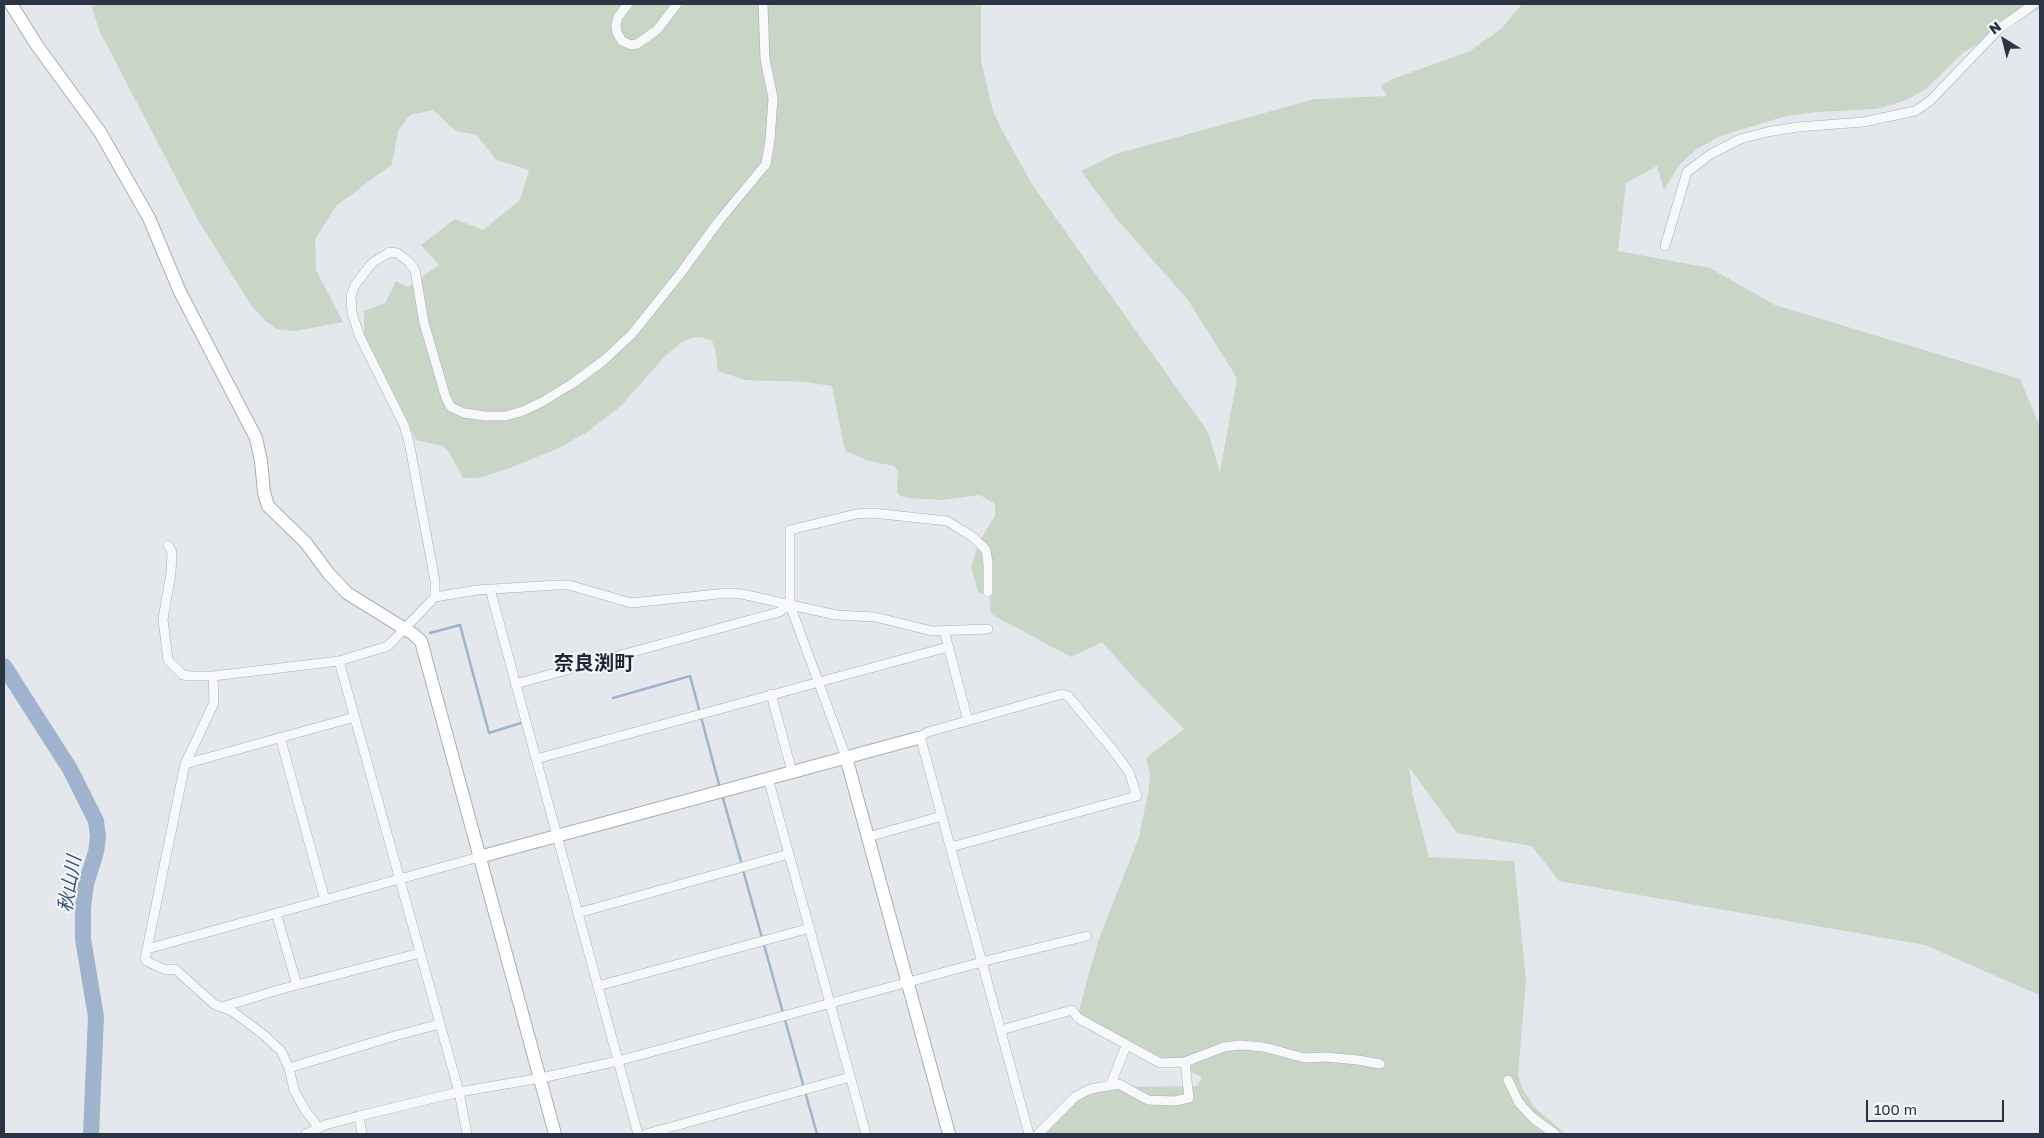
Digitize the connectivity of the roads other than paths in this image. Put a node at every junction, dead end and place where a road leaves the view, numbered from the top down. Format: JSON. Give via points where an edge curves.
{"nodes":[{"id":1,"x":11,"y":4,"type":"edge"},
{"id":2,"x":628,"y":4,"type":"edge"},
{"id":3,"x":677,"y":4,"type":"edge"},
{"id":4,"x":762,"y":4,"type":"edge"},
{"id":5,"x":2034,"y":4,"type":"edge"},
{"id":6,"x":1665,"y":246,"type":"dead end"},
{"id":7,"x":168,"y":545,"type":"dead end"},
{"id":8,"x":490,"y":589,"type":"junction"},
{"id":9,"x":988,"y":592,"type":"dead end"},
{"id":10,"x":435,"y":597,"type":"junction"},
{"id":11,"x":790,"y":605,"type":"junction"},
{"id":12,"x":405,"y":629,"type":"junction"},
{"id":13,"x":944,"y":630,"type":"junction"},
{"id":14,"x":988,"y":630,"type":"dead end"},
{"id":15,"x":948,"y":647,"type":"junction"},
{"id":16,"x":339,"y":661,"type":"junction"},
{"id":17,"x":213,"y":676,"type":"junction"},
{"id":18,"x":818,"y":681,"type":"junction"},
{"id":19,"x":515,"y":684,"type":"junction"},
{"id":20,"x":771,"y":694,"type":"junction"},
{"id":21,"x":355,"y":717,"type":"junction"},
{"id":22,"x":968,"y":721,"type":"junction"},
{"id":23,"x":919,"y":737,"type":"junction"},
{"id":24,"x":280,"y":738,"type":"junction"},
{"id":25,"x":846,"y":757,"type":"junction"},
{"id":26,"x":536,"y":759,"type":"junction"},
{"id":27,"x":185,"y":764,"type":"junction"},
{"id":28,"x":792,"y":772,"type":"junction"},
{"id":29,"x":768,"y":778,"type":"junction"},
{"id":30,"x":942,"y":816,"type":"junction"},
{"id":31,"x":557,"y":836,"type":"junction"},
{"id":32,"x":868,"y":836,"type":"junction"},
{"id":33,"x":951,"y":847,"type":"junction"},
{"id":34,"x":789,"y":854,"type":"junction"},
{"id":35,"x":479,"y":857,"type":"junction"},
{"id":36,"x":400,"y":879,"type":"junction"},
{"id":37,"x":325,"y":900,"type":"junction"},
{"id":38,"x":578,"y":912,"type":"junction"},
{"id":39,"x":276,"y":913,"type":"junction"},
{"id":40,"x":810,"y":928,"type":"junction"},
{"id":41,"x":1087,"y":936,"type":"dead end"},
{"id":42,"x":147,"y":949,"type":"junction"},
{"id":43,"x":420,"y":953,"type":"junction"},
{"id":44,"x":982,"y":962,"type":"junction"},
{"id":45,"x":907,"y":982,"type":"junction"},
{"id":46,"x":297,"y":984,"type":"junction"},
{"id":47,"x":598,"y":986,"type":"junction"},
{"id":48,"x":830,"y":1003,"type":"junction"},
{"id":49,"x":222,"y":1007,"type":"junction"},
{"id":50,"x":440,"y":1024,"type":"junction"},
{"id":51,"x":1001,"y":1030,"type":"junction"},
{"id":52,"x":1126,"y":1046,"type":"junction"},
{"id":53,"x":618,"y":1061,"type":"junction"},
{"id":54,"x":1185,"y":1062,"type":"junction"},
{"id":55,"x":1380,"y":1064,"type":"dead end"},
{"id":56,"x":289,"y":1068,"type":"junction"},
{"id":57,"x":850,"y":1077,"type":"junction"},
{"id":58,"x":541,"y":1078,"type":"junction"},
{"id":59,"x":1508,"y":1080,"type":"dead end"},
{"id":60,"x":1110,"y":1086,"type":"junction"},
{"id":61,"x":459,"y":1092,"type":"junction"},
{"id":62,"x":359,"y":1116,"type":"junction"},
{"id":63,"x":319,"y":1128,"type":"junction"},
{"id":64,"x":306,"y":1134,"type":"edge"},
{"id":65,"x":362,"y":1134,"type":"edge"},
{"id":66,"x":467,"y":1134,"type":"edge"},
{"id":67,"x":555,"y":1134,"type":"edge"},
{"id":68,"x":638,"y":1134,"type":"edge"},
{"id":69,"x":646,"y":1134,"type":"edge"},
{"id":70,"x":866,"y":1134,"type":"edge"},
{"id":71,"x":949,"y":1134,"type":"edge"},
{"id":72,"x":1029,"y":1134,"type":"edge"},
{"id":73,"x":1038,"y":1134,"type":"edge"},
{"id":74,"x":1555,"y":1134,"type":"edge"}],
"edges":[{"from":1,"to":12,"type":"street","via":[[36,44],[82,104],[149,218],[180,292],[256,438],[268,506],[306,543],[347,593]]},
{"from":2,"to":3,"type":"street","via":[[616,25],[622,40],[631,45],[657,30]]},
{"from":4,"to":10,"type":"street","via":[[765,59],[773,98],[766,164],[632,334],[573,383],[536,405],[506,416],[464,413],[451,407],[446,398],[424,323],[415,270],[409,262],[390,252],[372,263],[356,284],[351,296],[352,313],[360,337],[404,425],[409,442],[435,581]]},
{"from":5,"to":6,"type":"street","via":[[2000,28],[1930,101],[1915,111],[1863,122],[1767,132],[1740,139],[1711,154],[1688,172]]},
{"from":7,"to":17,"type":"street","via":[[172,552],[171,573],[163,619],[168,660],[183,675]]},
{"from":8,"to":10,"type":"street"},
{"from":8,"to":11,"type":"street","via":[[570,585],[631,603],[727,593]]},
{"from":8,"to":19,"type":"street"},
{"from":9,"to":11,"type":"street","via":[[986,550],[959,527],[947,521],[856,514],[790,530]]},
{"from":10,"to":12,"type":"street"},
{"from":11,"to":13,"type":"street"},
{"from":11,"to":18,"type":"street"},
{"from":11,"to":19,"type":"street","via":[[779,612]]},
{"from":12,"to":16,"type":"street","via":[[388,646]]},
{"from":12,"to":35,"type":"street","via":[[420,641]]},
{"from":13,"to":14,"type":"street"},
{"from":13,"to":15,"type":"street"},
{"from":15,"to":18,"type":"street"},
{"from":15,"to":22,"type":"street"},
{"from":16,"to":17,"type":"street"},
{"from":16,"to":21,"type":"street"},
{"from":17,"to":27,"type":"street","via":[[214,702]]},
{"from":18,"to":20,"type":"street"},
{"from":18,"to":25,"type":"street"},
{"from":19,"to":26,"type":"street"},
{"from":20,"to":26,"type":"street"},
{"from":20,"to":28,"type":"street"},
{"from":21,"to":24,"type":"street"},
{"from":21,"to":36,"type":"street"},
{"from":22,"to":23,"type":"street"},
{"from":22,"to":33,"type":"street","via":[[1062,694],[1068,696],[1129,772],[1137,796]]},
{"from":23,"to":25,"type":"street"},
{"from":23,"to":30,"type":"street"},
{"from":24,"to":27,"type":"street"},
{"from":24,"to":37,"type":"street"},
{"from":25,"to":28,"type":"street"},
{"from":25,"to":32,"type":"street"},
{"from":26,"to":31,"type":"street"},
{"from":27,"to":42,"type":"street"},
{"from":28,"to":29,"type":"street"},
{"from":29,"to":31,"type":"street"},
{"from":29,"to":34,"type":"street"},
{"from":30,"to":32,"type":"street"},
{"from":30,"to":33,"type":"street"},
{"from":31,"to":35,"type":"street"},
{"from":31,"to":38,"type":"street"},
{"from":32,"to":45,"type":"street"},
{"from":33,"to":44,"type":"street"},
{"from":34,"to":38,"type":"street"},
{"from":34,"to":40,"type":"street"},
{"from":35,"to":36,"type":"street"},
{"from":35,"to":58,"type":"street"},
{"from":36,"to":37,"type":"street"},
{"from":36,"to":43,"type":"street"},
{"from":37,"to":39,"type":"street"},
{"from":38,"to":47,"type":"street"},
{"from":39,"to":42,"type":"street"},
{"from":39,"to":46,"type":"street"},
{"from":40,"to":47,"type":"street"},
{"from":40,"to":48,"type":"street"},
{"from":41,"to":44,"type":"street"},
{"from":42,"to":49,"type":"street","via":[[146,961],[166,970],[175,969],[214,1004]]},
{"from":43,"to":46,"type":"street"},
{"from":43,"to":50,"type":"street"},
{"from":44,"to":45,"type":"street"},
{"from":44,"to":51,"type":"street"},
{"from":45,"to":48,"type":"street"},
{"from":45,"to":71,"type":"street"},
{"from":46,"to":49,"type":"street"},
{"from":47,"to":53,"type":"street"},
{"from":48,"to":53,"type":"street"},
{"from":48,"to":57,"type":"street"},
{"from":49,"to":56,"type":"street","via":[[284,1054]]},
{"from":50,"to":56,"type":"street"},
{"from":50,"to":61,"type":"street"},
{"from":51,"to":52,"type":"street","via":[[1072,1010],[1078,1018]]},
{"from":51,"to":72,"type":"street"},
{"from":52,"to":54,"type":"street","via":[[1160,1063]]},
{"from":52,"to":60,"type":"street"},
{"from":53,"to":58,"type":"street"},
{"from":53,"to":68,"type":"street"},
{"from":54,"to":55,"type":"street","via":[[1224,1046],[1240,1046],[1264,1047],[1304,1058],[1350,1059]]},
{"from":54,"to":60,"type":"street","via":[[1189,1098],[1148,1100],[1119,1084]]},
{"from":56,"to":63,"type":"street","via":[[294,1090]]},
{"from":57,"to":69,"type":"street"},
{"from":57,"to":70,"type":"street"},
{"from":58,"to":61,"type":"street"},
{"from":58,"to":67,"type":"street"},
{"from":59,"to":74,"type":"street","via":[[1519,1104]]},
{"from":60,"to":73,"type":"street","via":[[1090,1089],[1075,1097]]},
{"from":61,"to":62,"type":"street"},
{"from":61,"to":66,"type":"street"},
{"from":62,"to":63,"type":"street"},
{"from":62,"to":65,"type":"street"},
{"from":63,"to":64,"type":"street"}]}
